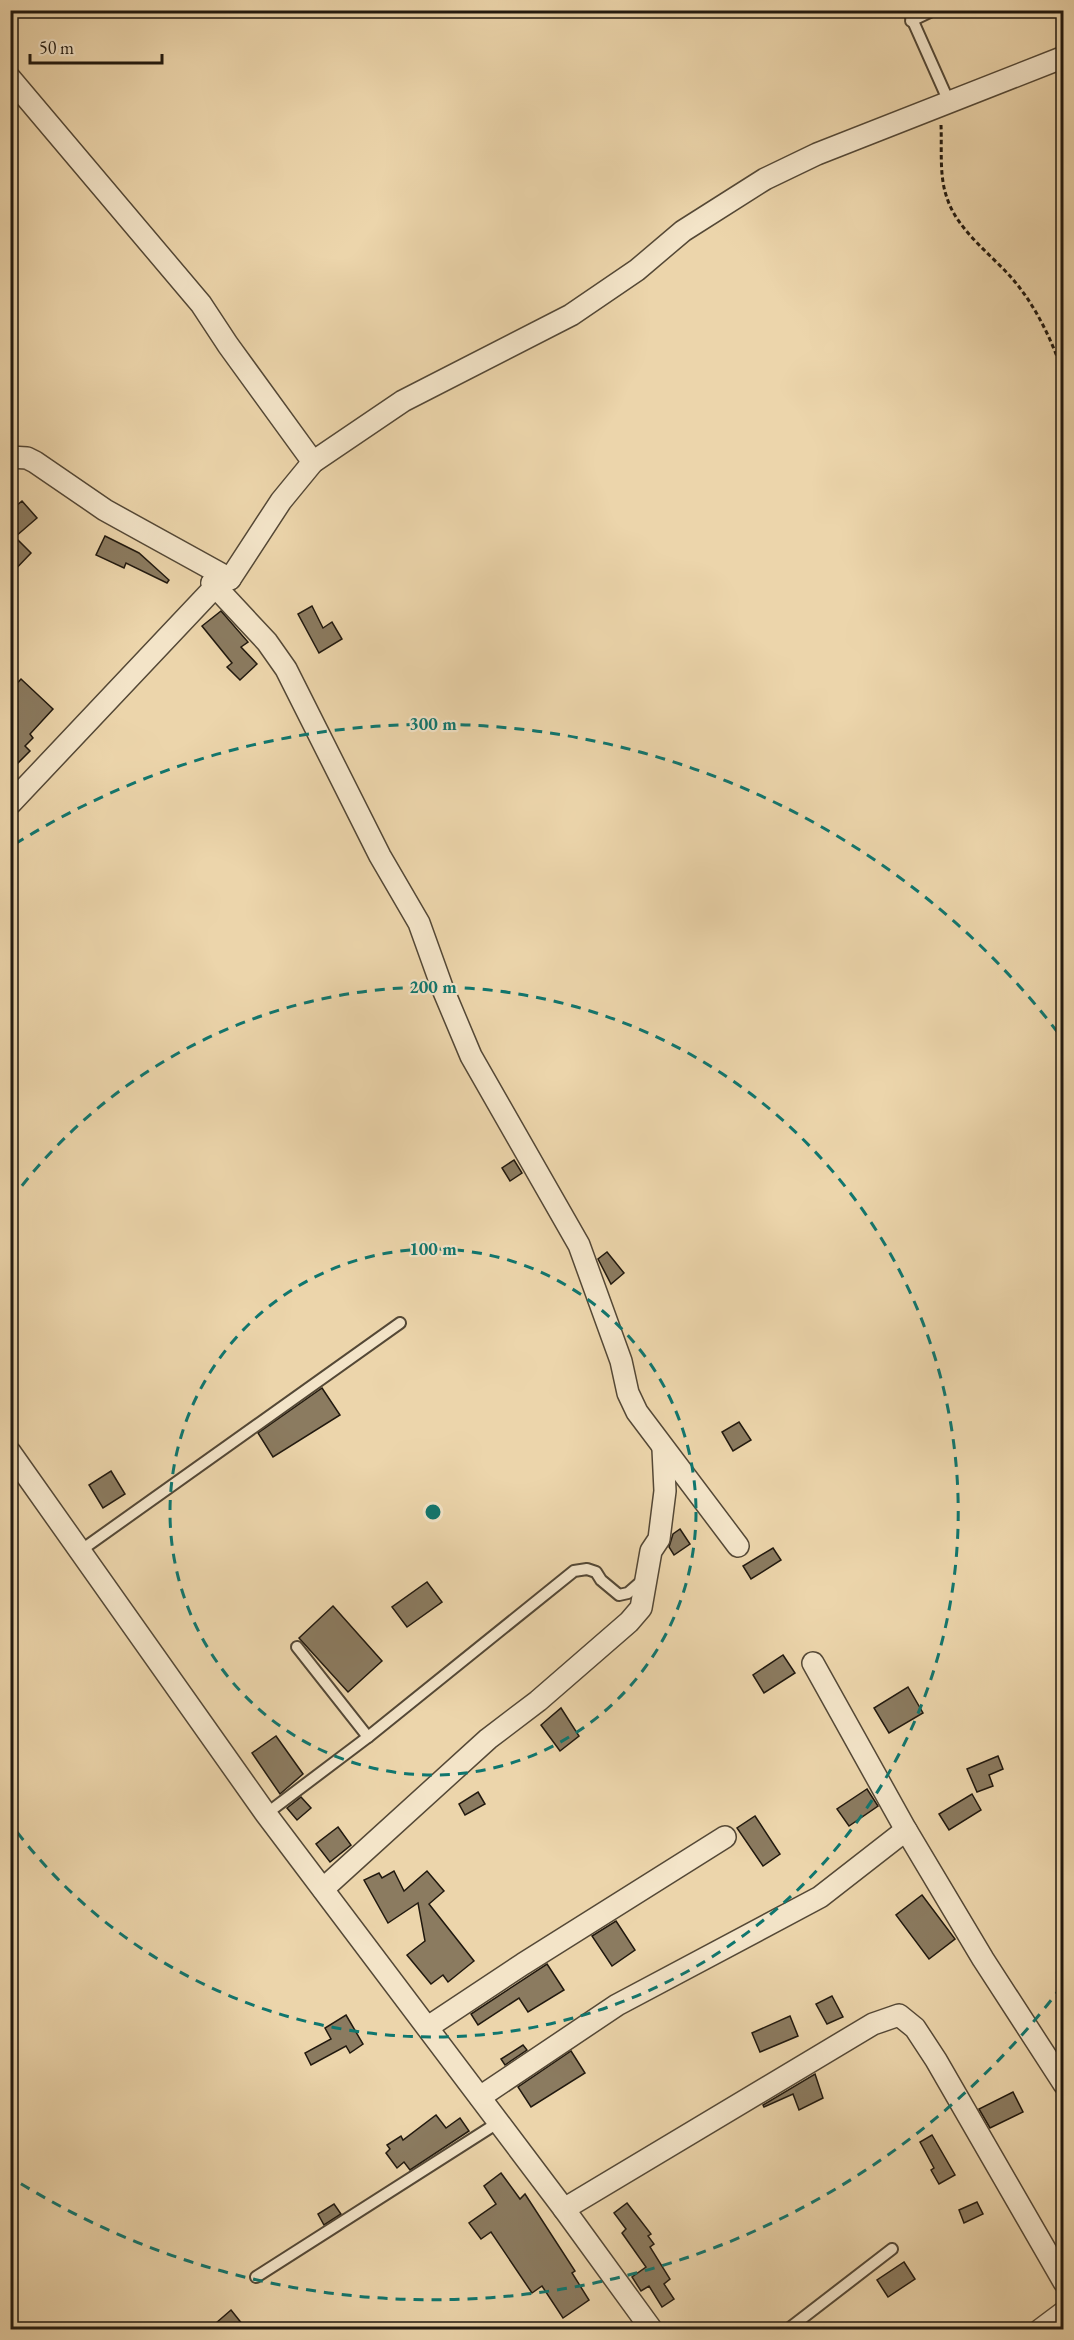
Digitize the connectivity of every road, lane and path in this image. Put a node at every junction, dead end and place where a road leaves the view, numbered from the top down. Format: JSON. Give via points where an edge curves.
{"nodes":[{"id":1,"x":934,"y":10,"type":"edge"},
{"id":2,"x":909,"y":16,"type":"edge"},
{"id":3,"x":1064,"y":57,"type":"edge"},
{"id":4,"x":10,"y":78,"type":"edge"},
{"id":5,"x":944,"y":104,"type":"junction"},
{"id":6,"x":1064,"y":376,"type":"edge"},
{"id":7,"x":10,"y":458,"type":"edge"},
{"id":8,"x":313,"y":462,"type":"junction"},
{"id":9,"x":221,"y":581,"type":"junction"},
{"id":10,"x":10,"y":804,"type":"edge"},
{"id":11,"x":400,"y":1323,"type":"dead end"},
{"id":12,"x":663,"y":1449,"type":"junction"},
{"id":13,"x":10,"y":1452,"type":"edge"},
{"id":14,"x":738,"y":1546,"type":"dead end"},
{"id":15,"x":80,"y":1551,"type":"junction"},
{"id":16,"x":644,"y":1578,"type":"junction"},
{"id":17,"x":297,"y":1647,"type":"dead end"},
{"id":18,"x":813,"y":1663,"type":"dead end"},
{"id":19,"x":368,"y":1737,"type":"junction"},
{"id":20,"x":266,"y":1814,"type":"junction"},
{"id":21,"x":906,"y":1830,"type":"junction"},
{"id":22,"x":725,"y":1837,"type":"dead end"},
{"id":23,"x":323,"y":1889,"type":"junction"},
{"id":24,"x":428,"y":2028,"type":"junction"},
{"id":25,"x":1064,"y":2084,"type":"edge"},
{"id":26,"x":480,"y":2097,"type":"junction"},
{"id":27,"x":499,"y":2122,"type":"junction"},
{"id":28,"x":564,"y":2209,"type":"junction"},
{"id":29,"x":892,"y":2249,"type":"dead end"},
{"id":30,"x":1060,"y":2272,"type":"edge"},
{"id":31,"x":256,"y":2277,"type":"dead end"},
{"id":32,"x":1064,"y":2312,"type":"edge"},
{"id":33,"x":652,"y":2330,"type":"edge"},
{"id":34,"x":787,"y":2330,"type":"edge"},
{"id":35,"x":1040,"y":2330,"type":"edge"}],
"edges":[{"from":1,"to":2,"type":"lane"},
{"from":2,"to":5,"type":"lane"},
{"from":3,"to":5,"type":"street"},
{"from":4,"to":8,"type":"street","via":[[201,304]]},
{"from":5,"to":6,"type":"path","via":[[943,187],[947,201],[982,249],[1025,295],[1055,349]]},
{"from":5,"to":8,"type":"street","via":[[765,179],[683,231],[637,270],[571,315],[403,401]]},
{"from":7,"to":9,"type":"street","via":[[35,462]]},
{"from":8,"to":9,"type":"street"},
{"from":9,"to":10,"type":"street"},
{"from":9,"to":12,"type":"street","via":[[286,669],[380,856],[419,922],[471,1056],[579,1245],[621,1361],[628,1393]]},
{"from":11,"to":15,"type":"lane"},
{"from":12,"to":14,"type":"street"},
{"from":12,"to":16,"type":"street","via":[[665,1491],[660,1539],[651,1551]]},
{"from":13,"to":15,"type":"street"},
{"from":15,"to":20,"type":"street"},
{"from":16,"to":19,"type":"lane","via":[[628,1593],[619,1595],[596,1572],[574,1572]]},
{"from":16,"to":23,"type":"street","via":[[641,1608],[629,1622],[538,1701],[488,1738]]},
{"from":17,"to":19,"type":"lane"},
{"from":18,"to":21,"type":"street"},
{"from":19,"to":20,"type":"lane"},
{"from":20,"to":23,"type":"street"},
{"from":21,"to":25,"type":"street"},
{"from":21,"to":26,"type":"street","via":[[820,1897],[617,2005]]},
{"from":22,"to":24,"type":"street"},
{"from":23,"to":24,"type":"street"},
{"from":24,"to":26,"type":"street"},
{"from":26,"to":27,"type":"street"},
{"from":27,"to":28,"type":"street"},
{"from":27,"to":31,"type":"lane"},
{"from":28,"to":30,"type":"street","via":[[873,2024],[899,2014],[915,2028],[936,2060]]},
{"from":28,"to":33,"type":"street"},
{"from":29,"to":34,"type":"lane"},
{"from":32,"to":35,"type":"street"}]}
